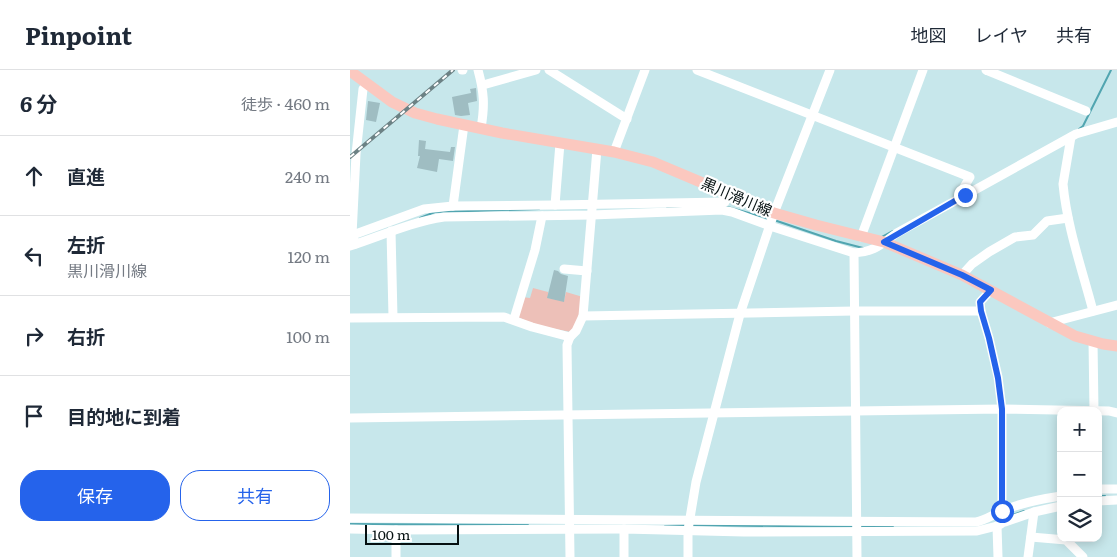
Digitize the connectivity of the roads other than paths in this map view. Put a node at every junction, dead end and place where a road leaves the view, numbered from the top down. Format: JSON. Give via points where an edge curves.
{"nodes":[{"id":1,"x":478,"y":70,"type":"edge"},
{"id":2,"x":536,"y":70,"type":"edge"},
{"id":3,"x":549,"y":70,"type":"edge"},
{"id":4,"x":645,"y":70,"type":"edge"},
{"id":5,"x":697,"y":70,"type":"edge"},
{"id":6,"x":830,"y":70,"type":"edge"},
{"id":7,"x":923,"y":70,"type":"edge"},
{"id":8,"x":986,"y":70,"type":"edge"},
{"id":9,"x":350,"y":71,"type":"edge"},
{"id":10,"x":367,"y":85,"type":"junction"},
{"id":11,"x":483,"y":85,"type":"junction"},
{"id":12,"x":1086,"y":111,"type":"dead end"},
{"id":13,"x":812,"y":115,"type":"junction"},
{"id":14,"x":627,"y":119,"type":"junction"},
{"id":15,"x":1117,"y":122,"type":"edge"},
{"id":16,"x":464,"y":125,"type":"junction"},
{"id":17,"x":481,"y":128,"type":"junction"},
{"id":18,"x":1071,"y":137,"type":"junction"},
{"id":19,"x":560,"y":143,"type":"junction"},
{"id":20,"x":895,"y":147,"type":"junction"},
{"id":21,"x":597,"y":148,"type":"junction"},
{"id":22,"x":614,"y":152,"type":"junction"},
{"id":23,"x":353,"y":154,"type":"edge"},
{"id":24,"x":965,"y":195,"type":"junction"},
{"id":25,"x":726,"y":202,"type":"dead end"},
{"id":26,"x":593,"y":204,"type":"junction"},
{"id":27,"x":555,"y":205,"type":"junction"},
{"id":28,"x":453,"y":206,"type":"junction"},
{"id":29,"x":774,"y":213,"type":"junction"},
{"id":30,"x":592,"y":215,"type":"junction"},
{"id":31,"x":542,"y":216,"type":"junction"},
{"id":32,"x":1068,"y":218,"type":"junction"},
{"id":33,"x":770,"y":226,"type":"junction"},
{"id":34,"x":391,"y":231,"type":"junction"},
{"id":35,"x":351,"y":235,"type":"edge"},
{"id":36,"x":861,"y":237,"type":"junction"},
{"id":37,"x":884,"y":242,"type":"junction"},
{"id":38,"x":353,"y":245,"type":"edge"},
{"id":39,"x":854,"y":253,"type":"junction"},
{"id":40,"x":564,"y":269,"type":"dead end"},
{"id":41,"x":587,"y":271,"type":"junction"},
{"id":42,"x":962,"y":275,"type":"junction"},
{"id":43,"x":991,"y":290,"type":"junction"},
{"id":44,"x":1117,"y":305,"type":"edge"},
{"id":45,"x":854,"y":311,"type":"junction"},
{"id":46,"x":981,"y":311,"type":"junction"},
{"id":47,"x":1093,"y":311,"type":"junction"},
{"id":48,"x":740,"y":314,"type":"junction"},
{"id":49,"x":583,"y":316,"type":"junction"},
{"id":50,"x":393,"y":317,"type":"junction"},
{"id":51,"x":350,"y":318,"type":"edge"},
{"id":52,"x":514,"y":320,"type":"junction"},
{"id":53,"x":1049,"y":322,"type":"junction"},
{"id":54,"x":570,"y":336,"type":"junction"},
{"id":55,"x":1093,"y":341,"type":"junction"},
{"id":56,"x":1117,"y":346,"type":"edge"},
{"id":57,"x":1094,"y":407,"type":"edge"},
{"id":58,"x":1002,"y":409,"type":"junction"},
{"id":59,"x":1057,"y":410,"type":"edge"},
{"id":60,"x":1102,"y":410,"type":"edge"},
{"id":61,"x":855,"y":412,"type":"junction"},
{"id":62,"x":714,"y":414,"type":"junction"},
{"id":63,"x":1117,"y":414,"type":"edge"},
{"id":64,"x":568,"y":415,"type":"junction"},
{"id":65,"x":350,"y":418,"type":"edge"},
{"id":66,"x":1102,"y":489,"type":"edge"},
{"id":67,"x":1117,"y":489,"type":"edge"},
{"id":68,"x":1057,"y":497,"type":"edge"},
{"id":69,"x":1102,"y":500,"type":"edge"},
{"id":70,"x":1117,"y":500,"type":"edge"},
{"id":71,"x":1057,"y":507,"type":"edge"},
{"id":72,"x":1034,"y":512,"type":"junction"},
{"id":73,"x":350,"y":518,"type":"edge"},
{"id":74,"x":372,"y":518,"type":"junction"},
{"id":75,"x":569,"y":519,"type":"junction"},
{"id":76,"x":1002,"y":519,"type":"junction"},
{"id":77,"x":857,"y":520,"type":"junction"},
{"id":78,"x":689,"y":524,"type":"junction"},
{"id":79,"x":350,"y":529,"type":"edge"},
{"id":80,"x":624,"y":529,"type":"junction"},
{"id":81,"x":372,"y":530,"type":"junction"},
{"id":82,"x":396,"y":530,"type":"junction"},
{"id":83,"x":570,"y":530,"type":"junction"},
{"id":84,"x":857,"y":531,"type":"junction"},
{"id":85,"x":1030,"y":538,"type":"junction"},
{"id":86,"x":396,"y":557,"type":"edge"},
{"id":87,"x":570,"y":557,"type":"edge"},
{"id":88,"x":624,"y":557,"type":"edge"},
{"id":89,"x":688,"y":557,"type":"edge"},
{"id":90,"x":857,"y":557,"type":"edge"},
{"id":91,"x":998,"y":557,"type":"edge"},
{"id":92,"x":1028,"y":557,"type":"edge"},
{"id":93,"x":1083,"y":557,"type":"edge"}],
"edges":[{"from":1,"to":11,"type":"street"},
{"from":2,"to":11,"type":"street"},
{"from":3,"to":14,"type":"street"},
{"from":4,"to":14,"type":"street"},
{"from":5,"to":13,"type":"street"},
{"from":6,"to":13,"type":"street"},
{"from":7,"to":20,"type":"street"},
{"from":8,"to":12,"type":"street"},
{"from":9,"to":10,"type":"main road","name":"黒川滑川線"},
{"from":10,"to":16,"type":"main road","name":"黒川滑川線","via":[[415,113]]},
{"from":10,"to":23,"type":"street","via":[[363,89]]},
{"from":11,"to":17,"type":"street"},
{"from":13,"to":20,"type":"street"},
{"from":13,"to":29,"type":"street"},
{"from":14,"to":22,"type":"street"},
{"from":15,"to":18,"type":"street"},
{"from":16,"to":17,"type":"main road","name":"黒川滑川線"},
{"from":16,"to":28,"type":"street"},
{"from":17,"to":19,"type":"main road","name":"黒川滑川線"},
{"from":18,"to":24,"type":"street"},
{"from":18,"to":32,"type":"street","via":[[1063,184]]},
{"from":19,"to":21,"type":"main road","name":"黒川滑川線"},
{"from":19,"to":27,"type":"street"},
{"from":20,"to":24,"type":"street","via":[[970,177],[964,187]]},
{"from":20,"to":36,"type":"street"},
{"from":21,"to":22,"type":"main road","name":"黒川滑川線"},
{"from":21,"to":26,"type":"street"},
{"from":22,"to":29,"type":"main road","name":"黒川滑川線","via":[[682,173]]},
{"from":23,"to":35,"type":"street"},
{"from":24,"to":37,"type":"street"},
{"from":25,"to":26,"type":"street"},
{"from":26,"to":27,"type":"street"},
{"from":26,"to":30,"type":"street"},
{"from":27,"to":28,"type":"street"},
{"from":28,"to":35,"type":"street","via":[[424,210]]},
{"from":29,"to":33,"type":"street"},
{"from":29,"to":36,"type":"main road","name":"黒川滑川線"},
{"from":30,"to":31,"type":"street"},
{"from":30,"to":33,"type":"street","via":[[722,210]]},
{"from":30,"to":41,"type":"street"},
{"from":31,"to":34,"type":"street","via":[[444,217]]},
{"from":31,"to":52,"type":"street"},
{"from":32,"to":42,"type":"street","via":[[1047,221],[1033,235],[1015,237],[972,264]]},
{"from":32,"to":47,"type":"street"},
{"from":33,"to":39,"type":"street"},
{"from":33,"to":48,"type":"street"},
{"from":34,"to":38,"type":"street"},
{"from":34,"to":50,"type":"street"},
{"from":35,"to":38,"type":"street"},
{"from":36,"to":37,"type":"main road","name":"黒川滑川線"},
{"from":37,"to":39,"type":"street","via":[[866,253]]},
{"from":37,"to":42,"type":"main road","name":"黒川滑川線"},
{"from":39,"to":45,"type":"street"},
{"from":40,"to":41,"type":"street"},
{"from":41,"to":49,"type":"street"},
{"from":42,"to":43,"type":"main road","name":"黒川滑川線"},
{"from":43,"to":46,"type":"street","via":[[980,302]]},
{"from":43,"to":53,"type":"main road","name":"黒川滑川線"},
{"from":44,"to":47,"type":"street"},
{"from":45,"to":46,"type":"street"},
{"from":45,"to":48,"type":"street"},
{"from":45,"to":61,"type":"street"},
{"from":46,"to":58,"type":"street","via":[[995,362]]},
{"from":47,"to":53,"type":"street"},
{"from":48,"to":49,"type":"street"},
{"from":48,"to":62,"type":"street"},
{"from":49,"to":54,"type":"street"},
{"from":50,"to":51,"type":"street"},
{"from":50,"to":52,"type":"street","via":[[504,316]]},
{"from":52,"to":54,"type":"street"},
{"from":53,"to":55,"type":"main road","name":"黒川滑川線","via":[[1075,336]]},
{"from":54,"to":64,"type":"street","via":[[567,345]]},
{"from":55,"to":56,"type":"main road","name":"黒川滑川線"},
{"from":55,"to":57,"type":"street"},
{"from":58,"to":59,"type":"street"},
{"from":58,"to":61,"type":"street"},
{"from":58,"to":76,"type":"street"},
{"from":60,"to":63,"type":"street"},
{"from":61,"to":62,"type":"street"},
{"from":61,"to":77,"type":"street"},
{"from":62,"to":64,"type":"street"},
{"from":62,"to":78,"type":"street"},
{"from":64,"to":65,"type":"street"},
{"from":64,"to":75,"type":"street"},
{"from":66,"to":67,"type":"street"},
{"from":68,"to":76,"type":"street","via":[[1040,500]]},
{"from":69,"to":70,"type":"street"},
{"from":71,"to":72,"type":"street"},
{"from":72,"to":76,"type":"street"},
{"from":72,"to":85,"type":"street"},
{"from":73,"to":74,"type":"street"},
{"from":74,"to":75,"type":"street"},
{"from":74,"to":81,"type":"street"},
{"from":75,"to":78,"type":"street"},
{"from":75,"to":83,"type":"street"},
{"from":76,"to":77,"type":"street","via":[[976,522]]},
{"from":76,"to":84,"type":"street","via":[[977,531]]},
{"from":76,"to":91,"type":"street"},
{"from":77,"to":78,"type":"street"},
{"from":77,"to":84,"type":"street"},
{"from":78,"to":80,"type":"street"},
{"from":78,"to":84,"type":"street"},
{"from":78,"to":89,"type":"street"},
{"from":79,"to":81,"type":"street"},
{"from":80,"to":83,"type":"street"},
{"from":80,"to":88,"type":"street"},
{"from":81,"to":82,"type":"street"},
{"from":82,"to":83,"type":"street"},
{"from":82,"to":86,"type":"street"},
{"from":83,"to":87,"type":"street"},
{"from":84,"to":90,"type":"street"},
{"from":85,"to":92,"type":"street"},
{"from":85,"to":93,"type":"street","via":[[1066,540]]}]}
